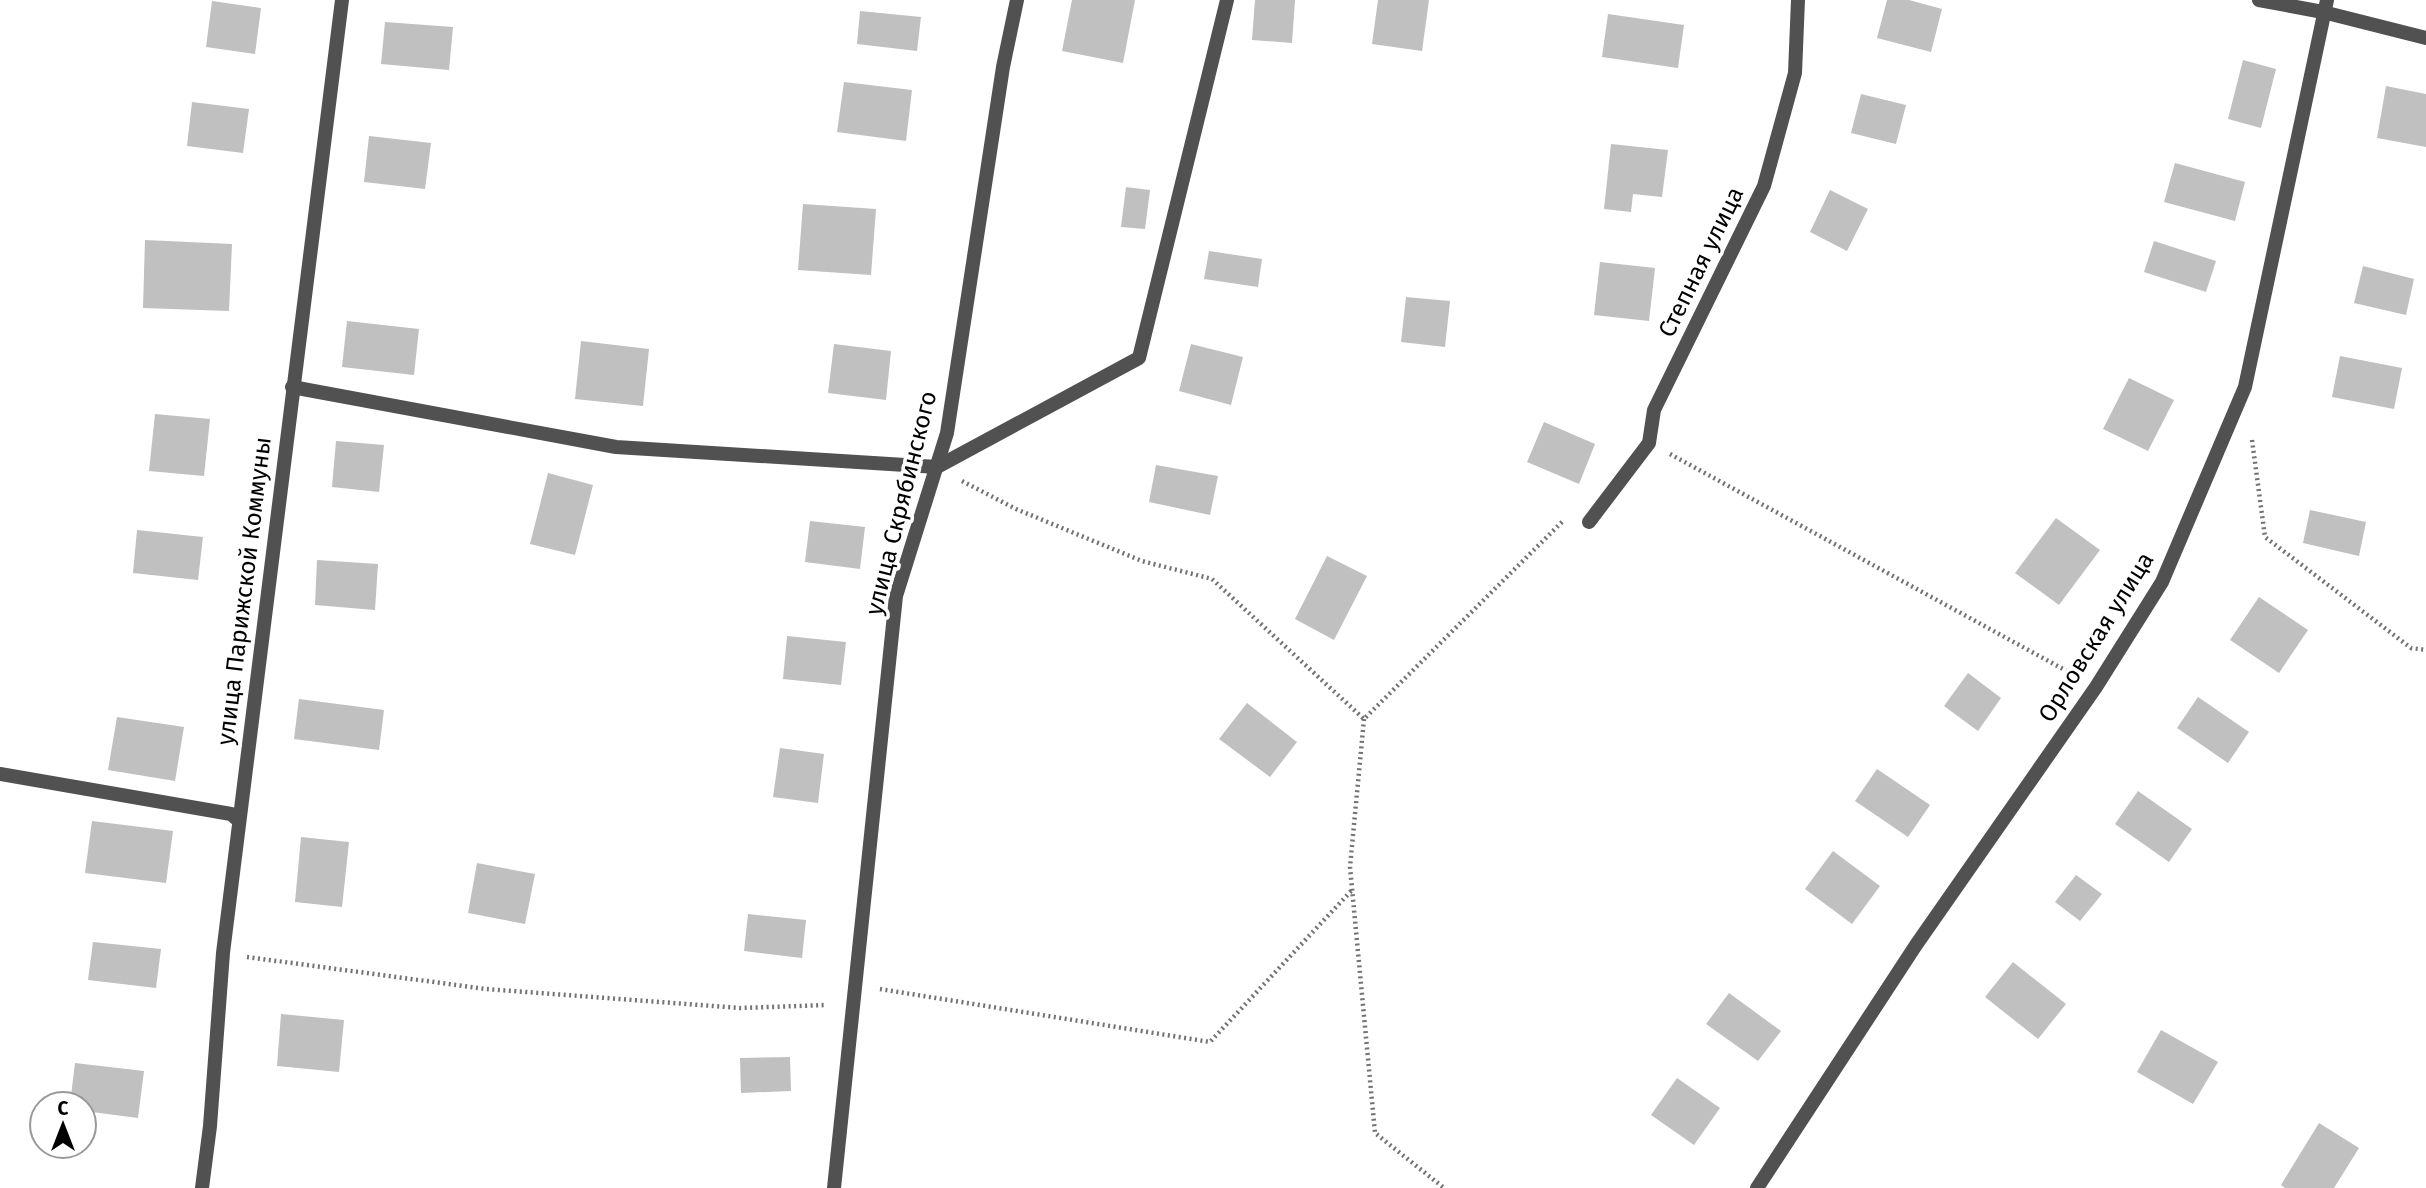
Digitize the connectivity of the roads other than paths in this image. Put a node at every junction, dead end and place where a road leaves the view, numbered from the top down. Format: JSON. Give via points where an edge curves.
{"nodes":[{"id":1,"x":342,"y":0,"type":"edge"},
{"id":2,"x":1017,"y":0,"type":"edge"},
{"id":3,"x":1227,"y":0,"type":"edge"},
{"id":4,"x":1798,"y":0,"type":"edge"},
{"id":5,"x":2259,"y":0,"type":"edge"},
{"id":6,"x":2325,"y":6,"type":"edge"},
{"id":7,"x":2426,"y":38,"type":"edge"},
{"id":8,"x":292,"y":387,"type":"junction"},
{"id":9,"x":937,"y":467,"type":"junction"},
{"id":10,"x":1589,"y":523,"type":"dead end"},
{"id":11,"x":0,"y":774,"type":"edge"},
{"id":12,"x":239,"y":821,"type":"junction"},
{"id":13,"x":202,"y":1188,"type":"edge"},
{"id":14,"x":834,"y":1188,"type":"edge"},
{"id":15,"x":1756,"y":1188,"type":"edge"}],
"edges":[{"from":1,"to":8,"type":"street","name":"улица Парижской Коммуны"},
{"from":2,"to":9,"type":"street","name":"улица Скрябинского","via":[[947,433]]},
{"from":3,"to":9,"type":"street","via":[[1139,358]]},
{"from":4,"to":10,"type":"street","name":"Степная улица","via":[[1795,73],[1764,186],[1654,410],[1649,443]]},
{"from":5,"to":6,"type":"street"},
{"from":6,"to":7,"type":"street"},
{"from":6,"to":15,"type":"street","name":"Орловская улица","via":[[2245,387],[2162,582],[2096,687],[1916,945]]},
{"from":8,"to":9,"type":"street","via":[[616,447]]},
{"from":8,"to":12,"type":"street","name":"улица Парижской Коммуны"},
{"from":9,"to":14,"type":"street","name":"улица Скрябинского","via":[[897,596]]},
{"from":11,"to":12,"type":"street","via":[[231,814]]},
{"from":12,"to":13,"type":"street","name":"улица Парижской Коммуны"}]}
